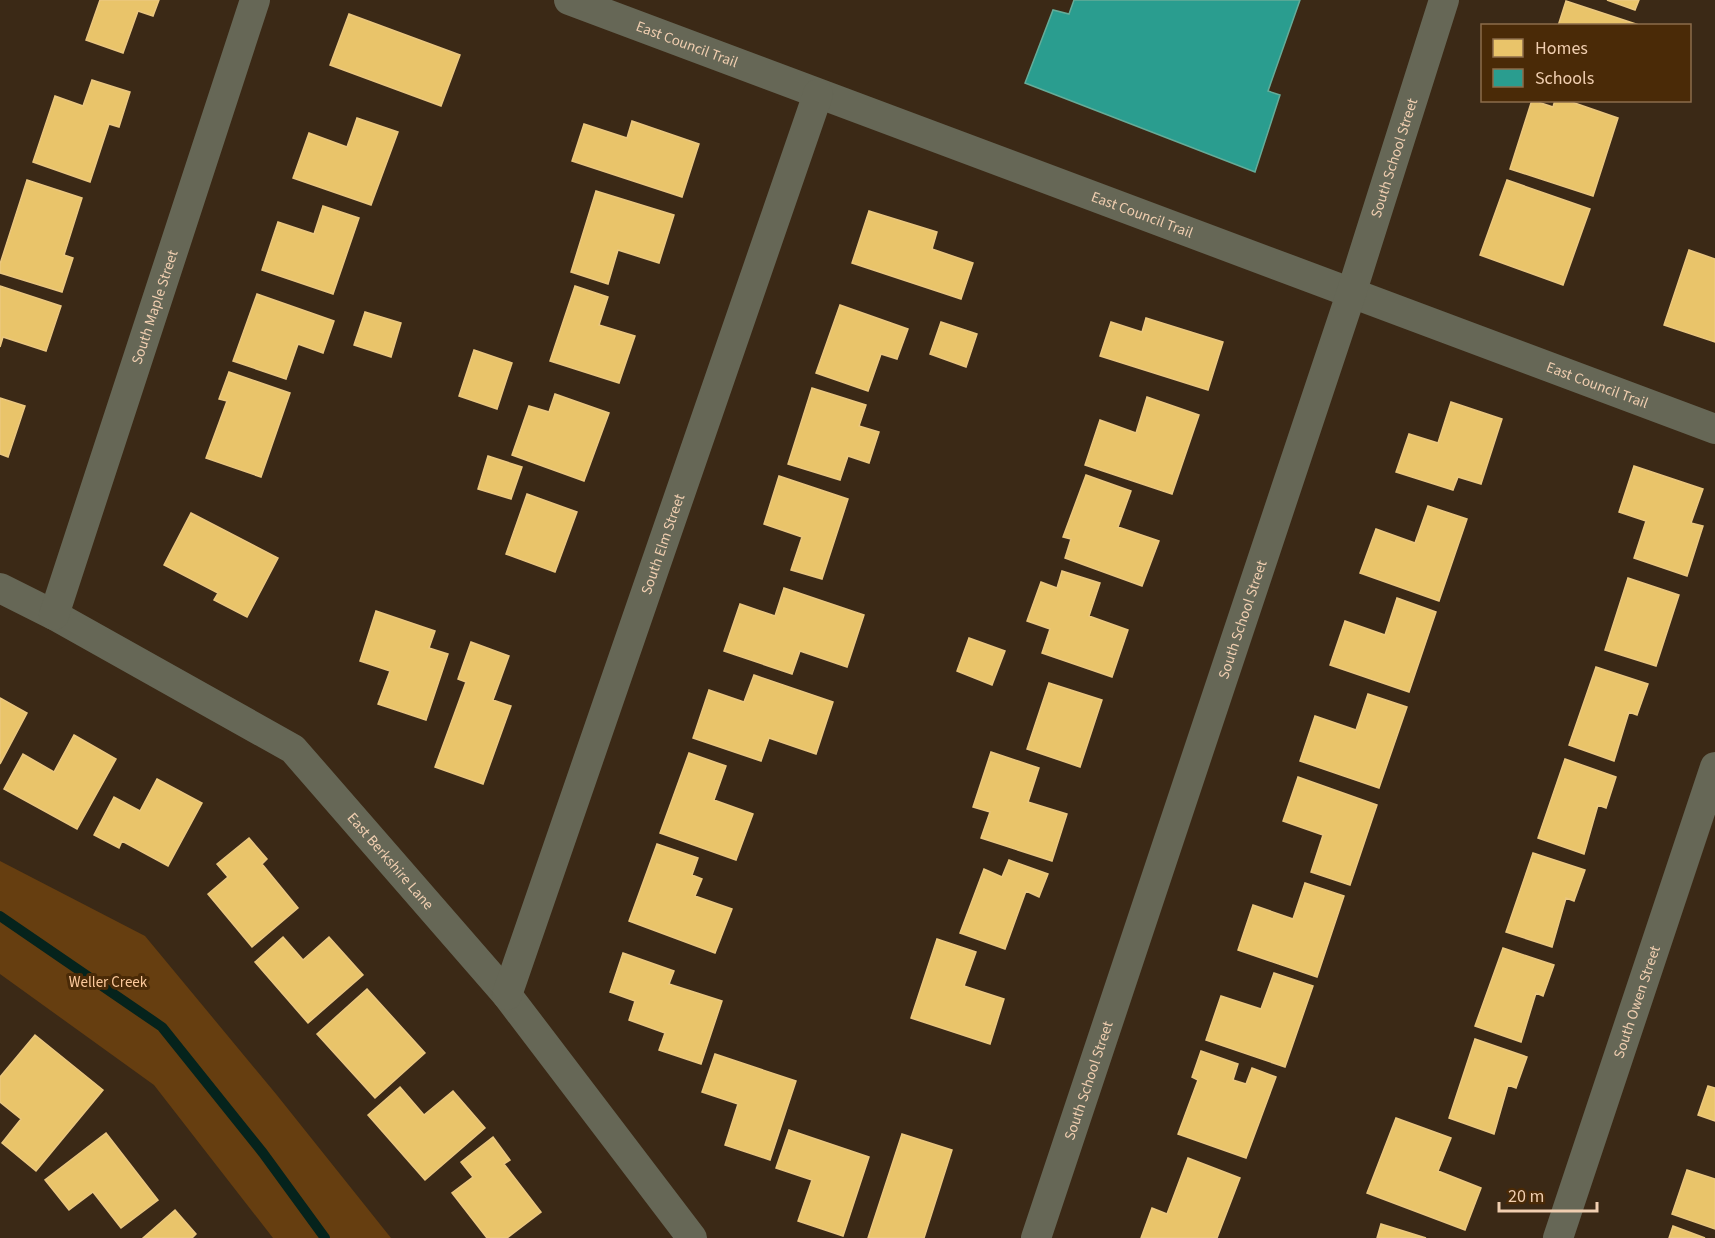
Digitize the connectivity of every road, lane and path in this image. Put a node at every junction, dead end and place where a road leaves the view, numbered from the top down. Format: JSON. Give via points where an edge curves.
{"nodes":[{"id":1,"x":255,"y":0,"type":"edge"},
{"id":2,"x":569,"y":0,"type":"edge"},
{"id":3,"x":1444,"y":0,"type":"edge"},
{"id":4,"x":818,"y":94,"type":"junction"},
{"id":5,"x":1351,"y":294,"type":"junction"},
{"id":6,"x":1715,"y":429,"type":"edge"},
{"id":7,"x":0,"y":588,"type":"edge"},
{"id":8,"x":54,"y":615,"type":"junction"},
{"id":9,"x":1715,"y":767,"type":"edge"},
{"id":10,"x":507,"y":995,"type":"junction"},
{"id":11,"x":692,"y":1238,"type":"edge"},
{"id":12,"x":1036,"y":1238,"type":"edge"},
{"id":13,"x":1558,"y":1238,"type":"edge"}],
"edges":[{"from":1,"to":8,"type":"street","name":"South Maple Street"},
{"from":2,"to":4,"type":"street","name":"East Council Trail"},
{"from":3,"to":5,"type":"street","name":"South School Street"},
{"from":4,"to":5,"type":"street","name":"East Council Trail"},
{"from":4,"to":10,"type":"street","name":"South Elm Street"},
{"from":5,"to":6,"type":"street","name":"East Council Trail"},
{"from":5,"to":12,"type":"street","name":"South School Street"},
{"from":7,"to":8,"type":"street","name":"East Berkshire Lane"},
{"from":8,"to":10,"type":"street","name":"East Berkshire Lane","via":[[293,749]]},
{"from":9,"to":13,"type":"street","name":"South Owen Street"},
{"from":10,"to":11,"type":"street","name":"East Berkshire Lane"}]}
